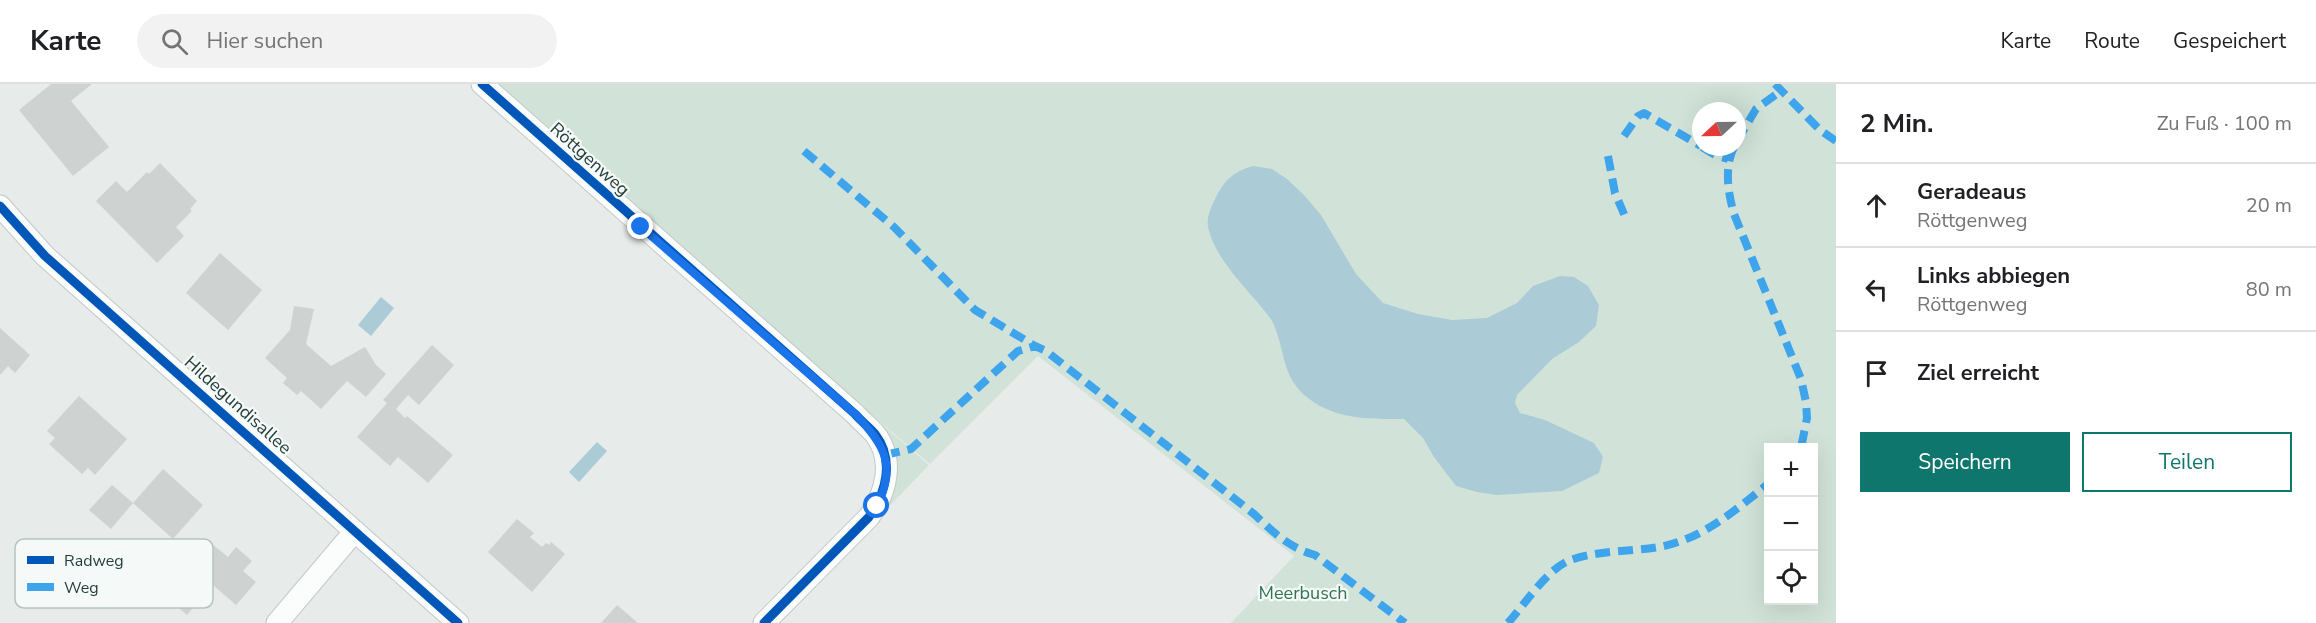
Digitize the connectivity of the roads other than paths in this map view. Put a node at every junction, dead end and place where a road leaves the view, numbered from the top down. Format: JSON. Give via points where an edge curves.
{"nodes":[{"id":1,"x":482,"y":84,"type":"edge"},
{"id":2,"x":0,"y":206,"type":"edge"},
{"id":3,"x":355,"y":531,"type":"junction"},
{"id":4,"x":277,"y":623,"type":"edge"},
{"id":5,"x":458,"y":623,"type":"edge"},
{"id":6,"x":764,"y":623,"type":"edge"}],
"edges":[{"from":1,"to":6,"type":"street","name":"Röttgenweg","via":[[855,414],[880,444],[885,455],[886,481],[877,506]]},
{"from":2,"to":3,"type":"street","name":"Hildegundisallee","via":[[45,256]]},
{"from":3,"to":4,"type":"street"},
{"from":3,"to":5,"type":"street","name":"Hildegundisallee"}]}
